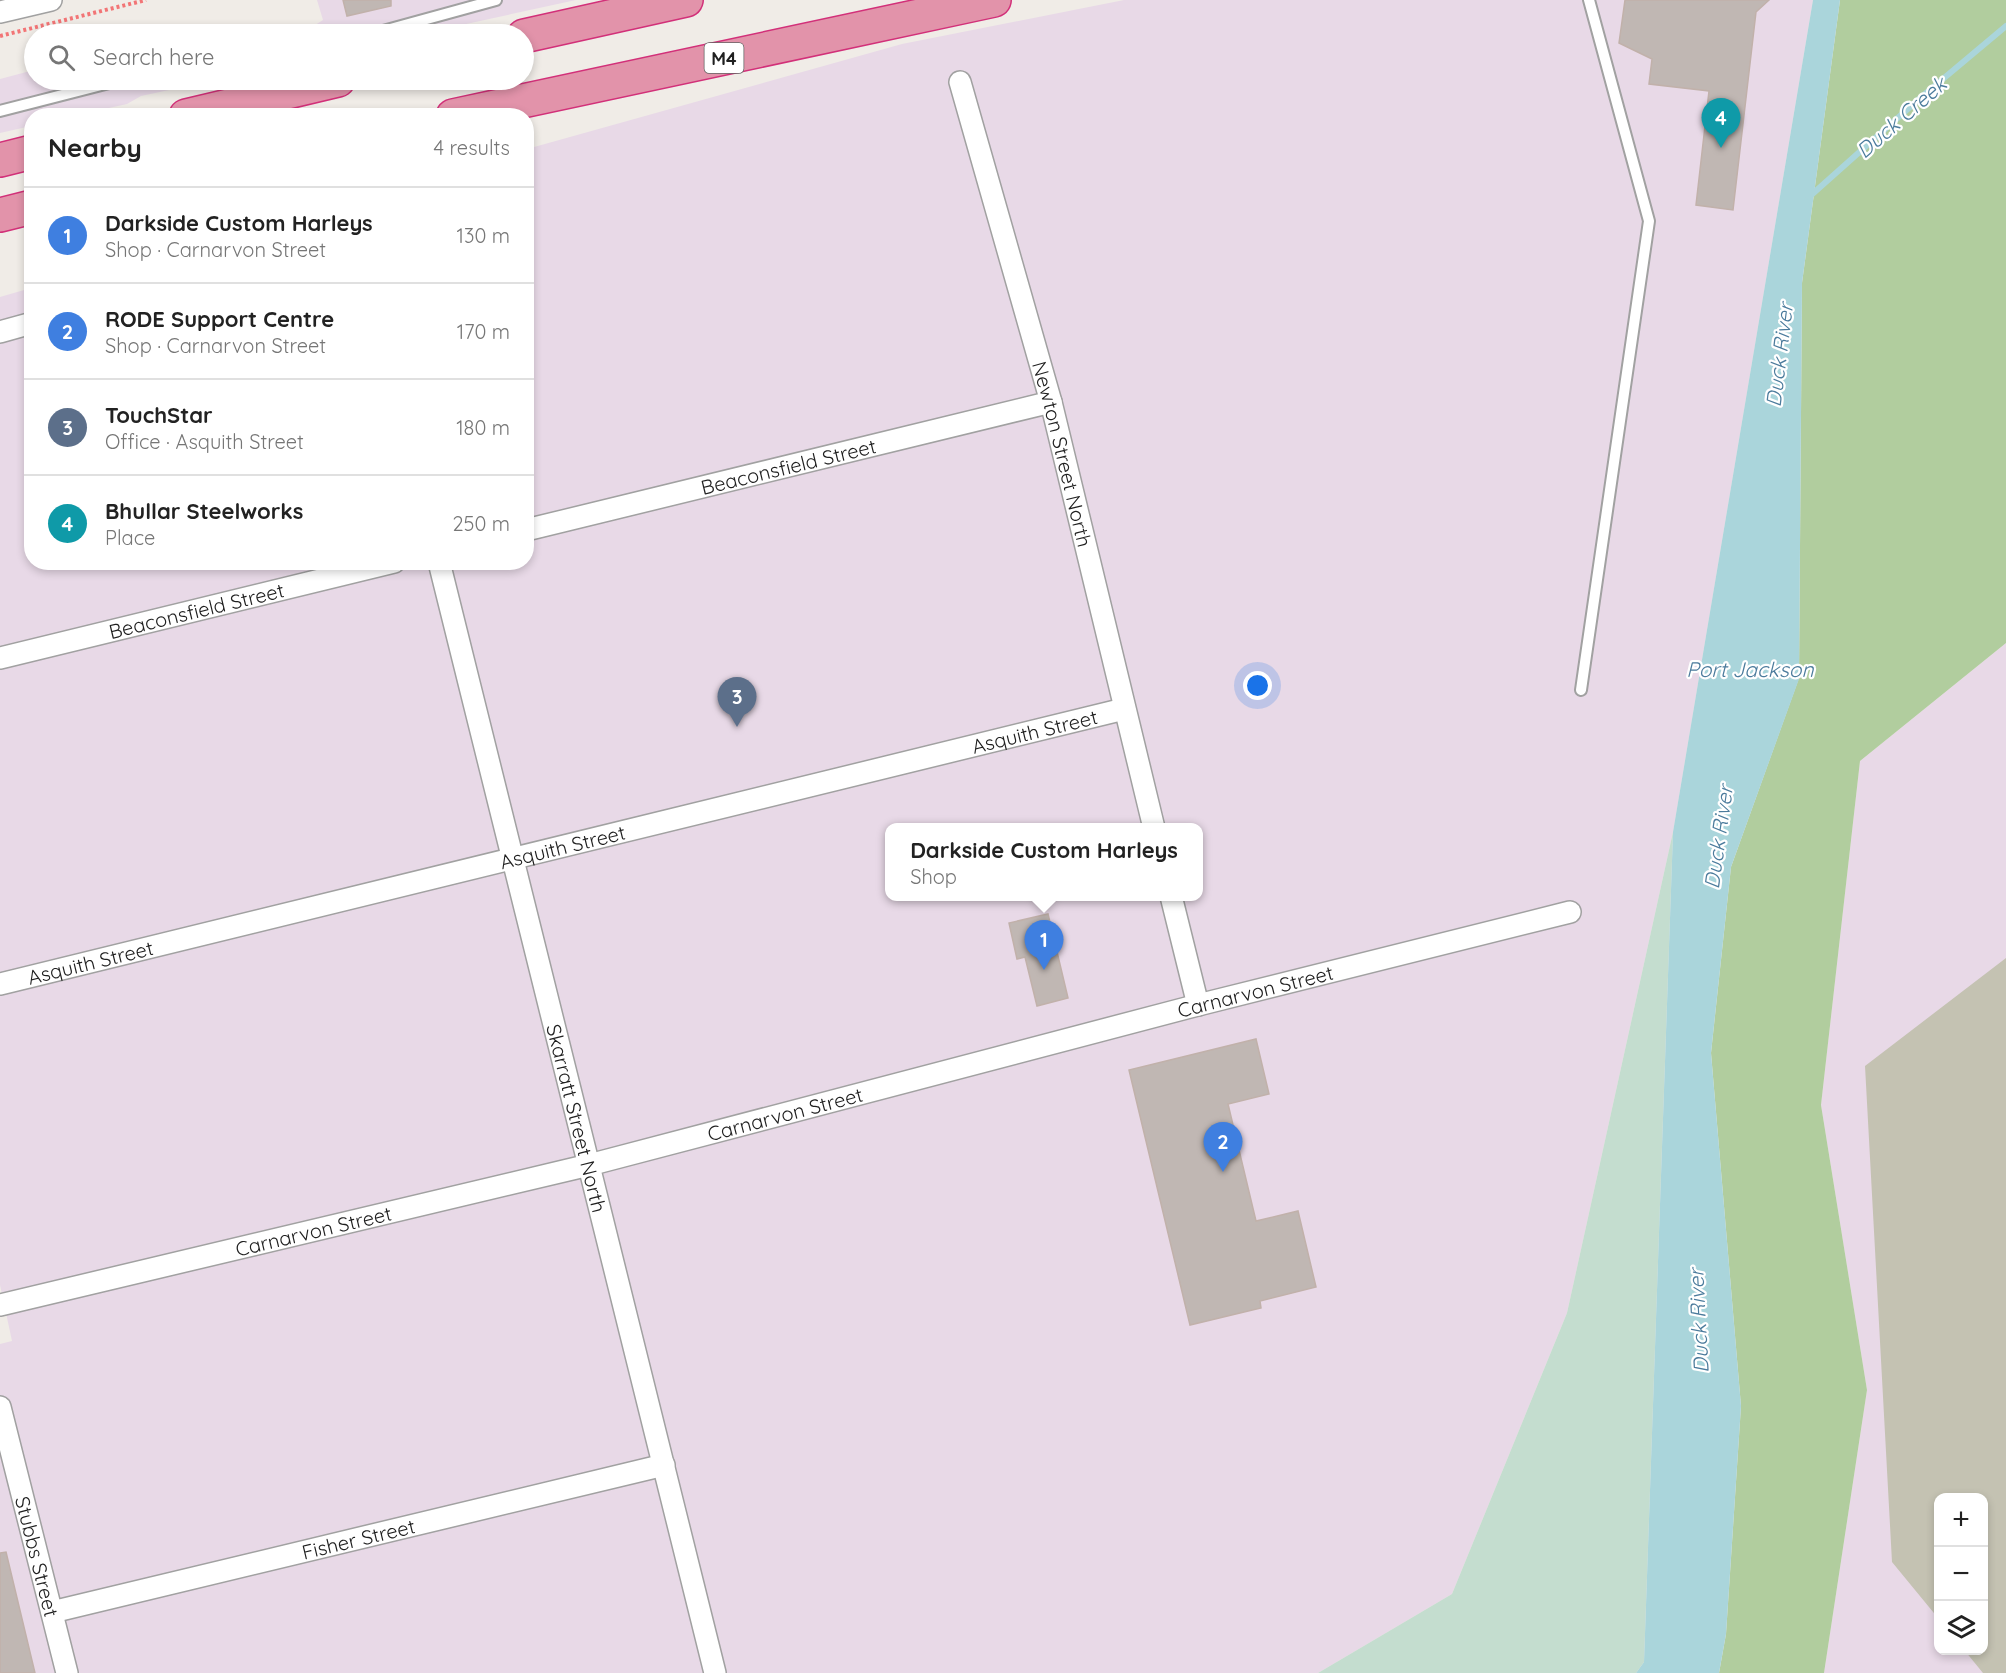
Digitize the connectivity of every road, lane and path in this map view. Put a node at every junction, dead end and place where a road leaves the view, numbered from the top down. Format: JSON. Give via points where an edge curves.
{"nodes":[{"id":1,"x":51,"y":0,"type":"edge"},
{"id":2,"x":146,"y":0,"type":"edge"},
{"id":3,"x":495,"y":0,"type":"edge"},
{"id":4,"x":686,"y":0,"type":"edge"},
{"id":5,"x":994,"y":0,"type":"edge"},
{"id":6,"x":1589,"y":0,"type":"edge"},
{"id":7,"x":26,"y":3,"type":"edge"},
{"id":8,"x":0,"y":12,"type":"edge"},
{"id":9,"x":49,"y":24,"type":"edge"},
{"id":10,"x":408,"y":24,"type":"edge"},
{"id":11,"x":24,"y":30,"type":"edge"},
{"id":12,"x":534,"y":34,"type":"edge"},
{"id":13,"x":0,"y":36,"type":"edge"},
{"id":14,"x":960,"y":82,"type":"dead end"},
{"id":15,"x":82,"y":90,"type":"edge"},
{"id":16,"x":296,"y":90,"type":"edge"},
{"id":17,"x":220,"y":108,"type":"edge"},
{"id":18,"x":490,"y":108,"type":"edge"},
{"id":19,"x":0,"y":111,"type":"edge"},
{"id":20,"x":24,"y":154,"type":"edge"},
{"id":21,"x":0,"y":160,"type":"edge"},
{"id":22,"x":24,"y":209,"type":"edge"},
{"id":23,"x":0,"y":215,"type":"edge"},
{"id":24,"x":24,"y":325,"type":"edge"},
{"id":25,"x":0,"y":332,"type":"edge"},
{"id":26,"x":1051,"y":402,"type":"junction"},
{"id":27,"x":534,"y":528,"type":"edge"},
{"id":28,"x":361,"y":570,"type":"edge"},
{"id":29,"x":441,"y":570,"type":"edge"},
{"id":30,"x":0,"y":658,"type":"edge"},
{"id":31,"x":1581,"y":690,"type":"dead end"},
{"id":32,"x":1124,"y":709,"type":"junction"},
{"id":33,"x":1153,"y":823,"type":"edge"},
{"id":34,"x":512,"y":857,"type":"junction"},
{"id":35,"x":1172,"y":901,"type":"edge"},
{"id":36,"x":1570,"y":912,"type":"dead end"},
{"id":37,"x":0,"y":984,"type":"edge"},
{"id":38,"x":1198,"y":1005,"type":"junction"},
{"id":39,"x":589,"y":1164,"type":"junction"},
{"id":40,"x":0,"y":1305,"type":"edge"},
{"id":41,"x":0,"y":1407,"type":"edge"},
{"id":42,"x":664,"y":1465,"type":"junction"},
{"id":43,"x":52,"y":1612,"type":"junction"},
{"id":44,"x":67,"y":1673,"type":"edge"},
{"id":45,"x":715,"y":1673,"type":"edge"}],
"edges":[{"from":1,"to":7,"type":"street"},
{"from":2,"to":9,"type":"path"},
{"from":3,"to":10,"type":"lane"},
{"from":4,"to":12,"type":"highway"},
{"from":5,"to":18,"type":"highway","number":"M4"},
{"from":6,"to":31,"type":"lane","via":[[1649,221]]},
{"from":7,"to":8,"type":"street"},
{"from":11,"to":13,"type":"path"},
{"from":14,"to":26,"type":"street","name":"Newton Street North"},
{"from":15,"to":19,"type":"lane"},
{"from":16,"to":17,"type":"highway"},
{"from":20,"to":21,"type":"highway"},
{"from":22,"to":23,"type":"highway"},
{"from":24,"to":25,"type":"street"},
{"from":26,"to":27,"type":"street","name":"Beaconsfield Street"},
{"from":26,"to":32,"type":"street","name":"Newton Street North"},
{"from":28,"to":30,"type":"street","name":"Beaconsfield Street"},
{"from":29,"to":34,"type":"street","name":"Skarratt Street North"},
{"from":32,"to":33,"type":"street","name":"Newton Street North"},
{"from":32,"to":34,"type":"street","name":"Asquith Street"},
{"from":34,"to":37,"type":"street","name":"Asquith Street"},
{"from":34,"to":39,"type":"street","name":"Skarratt Street North"},
{"from":35,"to":38,"type":"street"},
{"from":36,"to":38,"type":"street","name":"Carnarvon Street"},
{"from":38,"to":39,"type":"street","name":"Carnarvon Street"},
{"from":39,"to":40,"type":"street","name":"Carnarvon Street"},
{"from":39,"to":42,"type":"street","name":"Skarratt Street North"},
{"from":41,"to":43,"type":"street","name":"Stubbs Street"},
{"from":42,"to":43,"type":"street","name":"Fisher Street"},
{"from":42,"to":45,"type":"street","name":"Skarratt Street North"},
{"from":43,"to":44,"type":"street","name":"Stubbs Street"}]}
